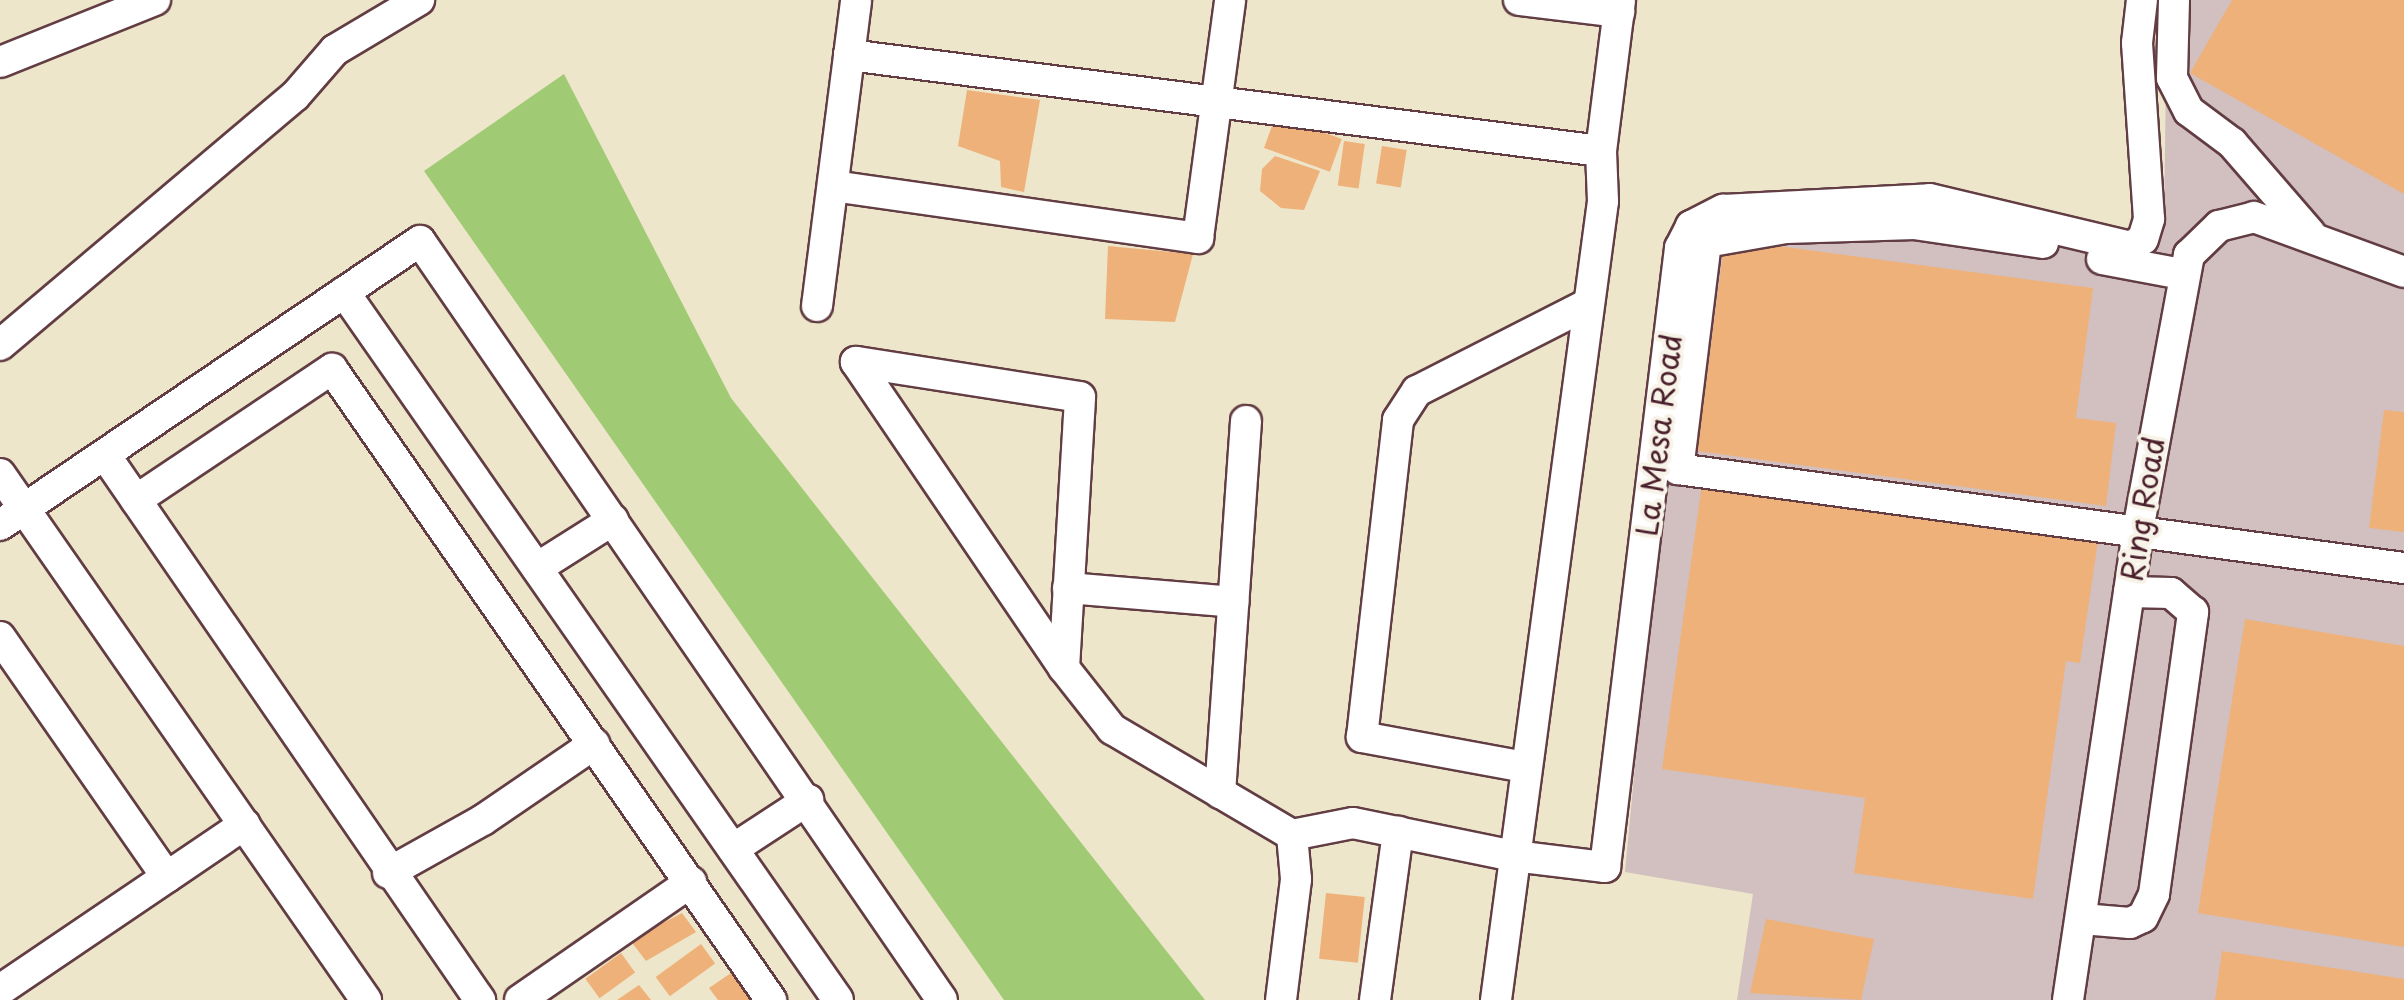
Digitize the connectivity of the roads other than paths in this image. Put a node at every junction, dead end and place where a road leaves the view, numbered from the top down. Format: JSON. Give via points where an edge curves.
{"nodes":[{"id":1,"x":155,"y":0,"type":"edge"},
{"id":2,"x":419,"y":0,"type":"edge"},
{"id":3,"x":856,"y":0,"type":"edge"},
{"id":4,"x":1230,"y":0,"type":"edge"},
{"id":5,"x":1519,"y":0,"type":"edge"},
{"id":6,"x":2142,"y":0,"type":"edge"},
{"id":7,"x":2174,"y":0,"type":"edge"},
{"id":8,"x":1620,"y":6,"type":"edge"},
{"id":9,"x":849,"y":55,"type":"junction"},
{"id":10,"x":0,"y":62,"type":"edge"},
{"id":11,"x":1216,"y":106,"type":"junction"},
{"id":12,"x":1601,"y":151,"type":"junction"},
{"id":13,"x":833,"y":186,"type":"junction"},
{"id":14,"x":2310,"y":233,"type":"junction"},
{"id":15,"x":2404,"y":272,"type":"edge"},
{"id":16,"x":2182,"y":274,"type":"junction"},
{"id":17,"x":344,"y":292,"type":"junction"},
{"id":18,"x":1588,"y":304,"type":"junction"},
{"id":19,"x":817,"y":306,"type":"dead end"},
{"id":20,"x":0,"y":345,"type":"edge"},
{"id":21,"x":1246,"y":422,"type":"dead end"},
{"id":22,"x":105,"y":455,"type":"junction"},
{"id":23,"x":0,"y":474,"type":"edge"},
{"id":24,"x":136,"y":500,"type":"junction"},
{"id":25,"x":12,"y":517,"type":"edge"},
{"id":26,"x":613,"y":520,"type":"junction"},
{"id":27,"x":2138,"y":530,"type":"junction"},
{"id":28,"x":537,"y":568,"type":"junction"},
{"id":29,"x":2404,"y":568,"type":"edge"},
{"id":30,"x":1068,"y":588,"type":"junction"},
{"id":31,"x":2128,"y":592,"type":"junction"},
{"id":32,"x":1233,"y":602,"type":"junction"},
{"id":33,"x":0,"y":638,"type":"edge"},
{"id":34,"x":1064,"y":668,"type":"junction"},
{"id":35,"x":594,"y":744,"type":"junction"},
{"id":36,"x":1525,"y":767,"type":"junction"},
{"id":37,"x":1220,"y":793,"type":"junction"},
{"id":38,"x":808,"y":800,"type":"junction"},
{"id":39,"x":245,"y":824,"type":"junction"},
{"id":40,"x":1398,"y":832,"type":"junction"},
{"id":41,"x":1292,"y":836,"type":"junction"},
{"id":42,"x":733,"y":850,"type":"junction"},
{"id":43,"x":1514,"y":856,"type":"junction"},
{"id":44,"x":388,"y":874,"type":"junction"},
{"id":45,"x":167,"y":877,"type":"junction"},
{"id":46,"x":691,"y":882,"type":"junction"},
{"id":47,"x":2082,"y":919,"type":"junction"},
{"id":48,"x":0,"y":990,"type":"edge"},
{"id":49,"x":366,"y":1000,"type":"edge"},
{"id":50,"x":480,"y":1000,"type":"edge"},
{"id":51,"x":520,"y":1000,"type":"edge"},
{"id":52,"x":771,"y":1000,"type":"edge"},
{"id":53,"x":838,"y":1000,"type":"edge"},
{"id":54,"x":942,"y":1000,"type":"edge"},
{"id":55,"x":1280,"y":1000,"type":"edge"},
{"id":56,"x":1375,"y":1000,"type":"edge"},
{"id":57,"x":1496,"y":1000,"type":"edge"},
{"id":58,"x":2068,"y":1000,"type":"edge"}],
"edges":[{"from":1,"to":10,"type":"street"},
{"from":2,"to":20,"type":"street","via":[[335,50],[294,96]]},
{"from":3,"to":9,"type":"street"},
{"from":4,"to":11,"type":"street"},
{"from":5,"to":8,"type":"street"},
{"from":6,"to":43,"type":"street","name":"La Mesa Road","via":[[2137,43],[2149,220],[2144,238],[2131,248],[1930,198],[1723,210],[1691,226],[1680,248],[1605,866]]},
{"from":7,"to":14,"type":"street","via":[[2172,78],[2189,111],[2232,143]]},
{"from":8,"to":12,"type":"street"},
{"from":9,"to":11,"type":"street"},
{"from":9,"to":13,"type":"street"},
{"from":11,"to":12,"type":"street"},
{"from":11,"to":13,"type":"street","via":[[1198,238]]},
{"from":12,"to":18,"type":"street","via":[[1604,201]]},
{"from":13,"to":19,"type":"street"},
{"from":14,"to":15,"type":"street","name":"Ring Road"},
{"from":14,"to":16,"type":"street","name":"Ring Road","via":[[2254,218],[2218,226],[2203,236]]},
{"from":16,"to":27,"type":"street","name":"Ring Road"},
{"from":16,"to":27,"type":"street","via":[[2043,242],[1916,224],[1786,228],[1706,242],[1678,469]]},
{"from":17,"to":22,"type":"street"},
{"from":17,"to":26,"type":"street","via":[[420,242]]},
{"from":17,"to":28,"type":"street"},
{"from":18,"to":36,"type":"street"},
{"from":18,"to":36,"type":"street","via":[[1417,391],[1398,420],[1362,737]]},
{"from":21,"to":32,"type":"street"},
{"from":22,"to":24,"type":"street"},
{"from":22,"to":25,"type":"street"},
{"from":23,"to":25,"type":"street"},
{"from":24,"to":35,"type":"street","via":[[332,369]]},
{"from":24,"to":44,"type":"street"},
{"from":25,"to":39,"type":"street"},
{"from":26,"to":28,"type":"street"},
{"from":26,"to":38,"type":"street"},
{"from":27,"to":29,"type":"street"},
{"from":27,"to":31,"type":"street","name":"Ring Road"},
{"from":28,"to":42,"type":"street"},
{"from":30,"to":32,"type":"street"},
{"from":30,"to":34,"type":"street"},
{"from":30,"to":34,"type":"street","via":[[1080,397],[856,362]]},
{"from":31,"to":47,"type":"street","name":"Ring Road"},
{"from":31,"to":47,"type":"street","via":[[2172,593],[2193,612],[2157,876],[2143,917],[2113,925]]},
{"from":32,"to":37,"type":"street"},
{"from":33,"to":45,"type":"street"},
{"from":34,"to":37,"type":"street","via":[[1112,729]]},
{"from":35,"to":44,"type":"street","via":[[483,820]]},
{"from":35,"to":46,"type":"street"},
{"from":36,"to":43,"type":"street"},
{"from":37,"to":41,"type":"street"},
{"from":38,"to":42,"type":"street"},
{"from":38,"to":54,"type":"street"},
{"from":39,"to":45,"type":"street"},
{"from":39,"to":49,"type":"street"},
{"from":40,"to":41,"type":"street","name":"La Mesa Road","via":[[1353,822]]},
{"from":40,"to":43,"type":"street","name":"La Mesa Road"},
{"from":40,"to":56,"type":"street"},
{"from":41,"to":55,"type":"street","via":[[1296,879]]},
{"from":42,"to":53,"type":"street"},
{"from":43,"to":57,"type":"street"},
{"from":44,"to":50,"type":"street"},
{"from":45,"to":48,"type":"street"},
{"from":46,"to":51,"type":"street"},
{"from":46,"to":52,"type":"street"},
{"from":47,"to":58,"type":"street","name":"Ring Road"}]}
